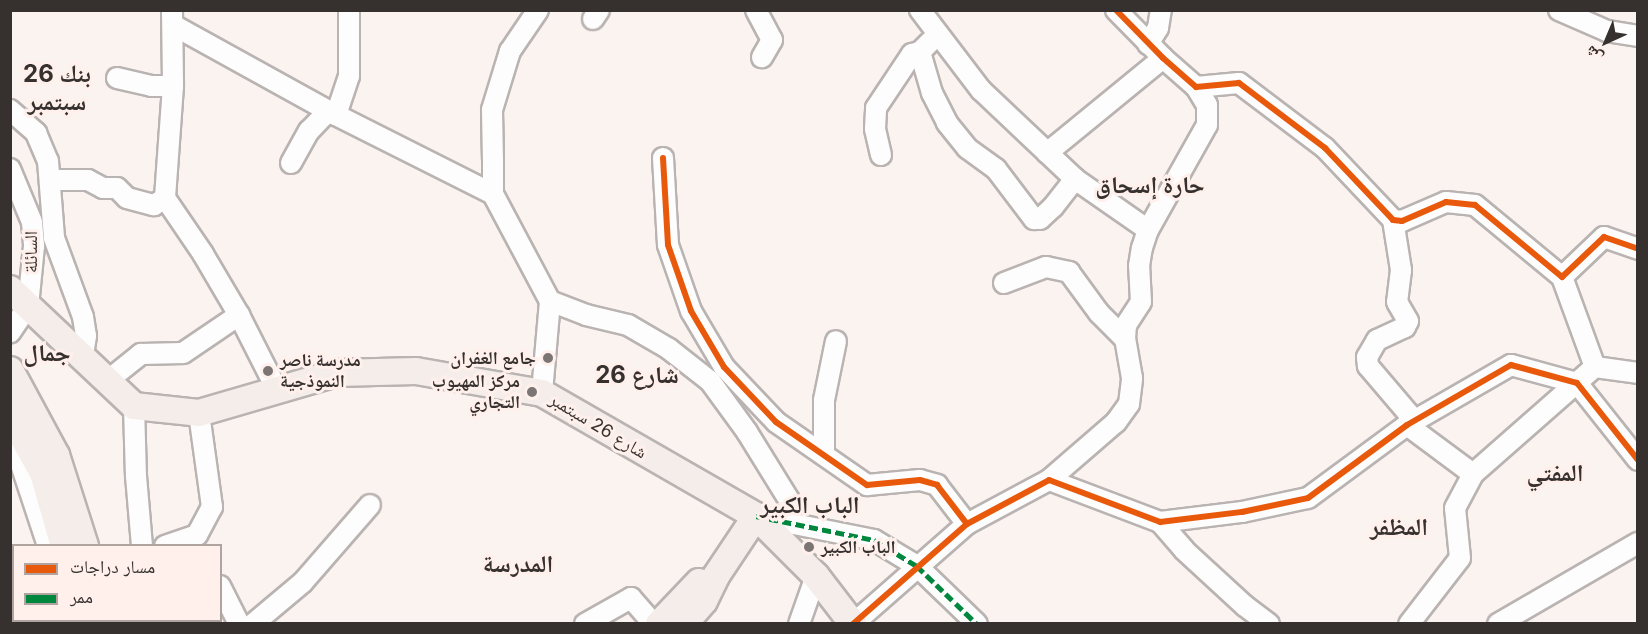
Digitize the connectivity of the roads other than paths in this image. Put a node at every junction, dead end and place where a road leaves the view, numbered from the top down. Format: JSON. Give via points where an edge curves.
{"nodes":[{"id":1,"x":349,"y":10,"type":"edge"},
{"id":2,"x":538,"y":10,"type":"edge"},
{"id":3,"x":756,"y":10,"type":"edge"},
{"id":4,"x":920,"y":10,"type":"edge"},
{"id":5,"x":1116,"y":10,"type":"edge"},
{"id":6,"x":1161,"y":10,"type":"edge"},
{"id":7,"x":1559,"y":10,"type":"edge"},
{"id":8,"x":172,"y":18,"type":"edge"},
{"id":9,"x":938,"y":34,"type":"junction"},
{"id":10,"x":1638,"y":36,"type":"edge"},
{"id":11,"x":1148,"y":44,"type":"junction"},
{"id":12,"x":920,"y":52,"type":"junction"},
{"id":13,"x":762,"y":57,"type":"dead end"},
{"id":14,"x":1163,"y":58,"type":"junction"},
{"id":15,"x":117,"y":78,"type":"dead end"},
{"id":16,"x":173,"y":86,"type":"junction"},
{"id":17,"x":1196,"y":87,"type":"junction"},
{"id":18,"x":10,"y":110,"type":"edge"},
{"id":19,"x":332,"y":113,"type":"junction"},
{"id":20,"x":1047,"y":153,"type":"junction"},
{"id":21,"x":881,"y":155,"type":"dead end"},
{"id":22,"x":663,"y":158,"type":"dead end"},
{"id":23,"x":291,"y":164,"type":"dead end"},
{"id":24,"x":10,"y":169,"type":"edge"},
{"id":25,"x":1075,"y":179,"type":"junction"},
{"id":26,"x":51,"y":180,"type":"junction"},
{"id":27,"x":493,"y":195,"type":"junction"},
{"id":28,"x":165,"y":198,"type":"junction"},
{"id":29,"x":1393,"y":220,"type":"junction"},
{"id":30,"x":32,"y":222,"type":"junction"},
{"id":31,"x":1148,"y":230,"type":"junction"},
{"id":32,"x":54,"y":238,"type":"junction"},
{"id":33,"x":1638,"y":249,"type":"edge"},
{"id":34,"x":1562,"y":277,"type":"junction"},
{"id":35,"x":1004,"y":283,"type":"dead end"},
{"id":36,"x":19,"y":298,"type":"edge"},
{"id":37,"x":550,"y":301,"type":"junction"},
{"id":38,"x":239,"y":315,"type":"junction"},
{"id":39,"x":10,"y":333,"type":"edge"},
{"id":40,"x":1125,"y":339,"type":"junction"},
{"id":41,"x":836,"y":341,"type":"dead end"},
{"id":42,"x":83,"y":356,"type":"junction"},
{"id":43,"x":1595,"y":367,"type":"junction"},
{"id":44,"x":10,"y":370,"type":"edge"},
{"id":45,"x":1638,"y":373,"type":"edge"},
{"id":46,"x":106,"y":382,"type":"junction"},
{"id":47,"x":1577,"y":383,"type":"junction"},
{"id":48,"x":277,"y":390,"type":"junction"},
{"id":49,"x":542,"y":393,"type":"junction"},
{"id":50,"x":134,"y":406,"type":"junction"},
{"id":51,"x":200,"y":413,"type":"junction"},
{"id":52,"x":10,"y":414,"type":"edge"},
{"id":53,"x":1411,"y":422,"type":"junction"},
{"id":54,"x":10,"y":433,"type":"edge"},
{"id":55,"x":824,"y":455,"type":"junction"},
{"id":56,"x":1638,"y":460,"type":"edge"},
{"id":57,"x":1473,"y":474,"type":"junction"},
{"id":58,"x":1049,"y":480,"type":"junction"},
{"id":59,"x":370,"y":505,"type":"dead end"},
{"id":60,"x":756,"y":516,"type":"junction"},
{"id":61,"x":1160,"y":522,"type":"junction"},
{"id":62,"x":791,"y":524,"type":"junction"},
{"id":63,"x":967,"y":524,"type":"junction"},
{"id":64,"x":200,"y":540,"type":"edge"},
{"id":65,"x":1638,"y":543,"type":"edge"},
{"id":66,"x":47,"y":544,"type":"edge"},
{"id":67,"x":63,"y":544,"type":"edge"},
{"id":68,"x":84,"y":544,"type":"edge"},
{"id":69,"x":142,"y":544,"type":"edge"},
{"id":70,"x":177,"y":544,"type":"edge"},
{"id":71,"x":917,"y":566,"type":"junction"},
{"id":72,"x":716,"y":576,"type":"junction"},
{"id":73,"x":816,"y":576,"type":"junction"},
{"id":74,"x":222,"y":590,"type":"edge"},
{"id":75,"x":238,"y":624,"type":"edge"},
{"id":76,"x":253,"y":624,"type":"edge"},
{"id":77,"x":585,"y":624,"type":"edge"},
{"id":78,"x":654,"y":624,"type":"edge"},
{"id":79,"x":659,"y":624,"type":"edge"},
{"id":80,"x":684,"y":624,"type":"edge"},
{"id":81,"x":799,"y":624,"type":"edge"},
{"id":82,"x":853,"y":624,"type":"edge"},
{"id":83,"x":977,"y":624,"type":"edge"},
{"id":84,"x":1269,"y":624,"type":"edge"},
{"id":85,"x":1409,"y":624,"type":"edge"},
{"id":86,"x":1497,"y":624,"type":"edge"}],
"edges":[{"from":1,"to":19,"type":"street","via":[[349,76]]},
{"from":2,"to":27,"type":"street","via":[[510,51],[492,110]]},
{"from":3,"to":13,"type":"street","via":[[772,40]]},
{"from":4,"to":9,"type":"street"},
{"from":5,"to":11,"type":"street"},
{"from":6,"to":11,"type":"street","via":[[1158,28]]},
{"from":7,"to":10,"type":"street","via":[[1607,31]]},
{"from":8,"to":16,"type":"street"},
{"from":8,"to":19,"type":"street"},
{"from":9,"to":12,"type":"street"},
{"from":9,"to":20,"type":"street","via":[[981,90]]},
{"from":11,"to":14,"type":"street"},
{"from":12,"to":21,"type":"street","via":[[912,54],[876,108],[875,129]]},
{"from":12,"to":25,"type":"street","via":[[932,93],[947,123],[967,148],[996,169],[1034,219],[1040,219],[1053,207]]},
{"from":14,"to":17,"type":"street"},
{"from":14,"to":20,"type":"street"},
{"from":15,"to":16,"type":"street","via":[[151,86]]},
{"from":16,"to":28,"type":"street"},
{"from":17,"to":29,"type":"street","via":[[1239,83],[1325,148]]},
{"from":17,"to":31,"type":"street","via":[[1207,105],[1207,125]]},
{"from":18,"to":26,"type":"street","via":[[36,133]]},
{"from":19,"to":23,"type":"street","via":[[309,131]]},
{"from":19,"to":27,"type":"street"},
{"from":20,"to":25,"type":"street"},
{"from":22,"to":55,"type":"street","via":[[668,245],[691,311],[731,375],[776,422]]},
{"from":24,"to":30,"type":"street","name":"السائلة"},
{"from":25,"to":31,"type":"street"},
{"from":26,"to":28,"type":"street","via":[[88,180],[103,188],[117,188],[127,198],[154,205]]},
{"from":26,"to":32,"type":"street"},
{"from":27,"to":37,"type":"street"},
{"from":28,"to":38,"type":"street"},
{"from":29,"to":34,"type":"street","via":[[1402,221],[1446,202],[1475,205]]},
{"from":29,"to":53,"type":"street","via":[[1401,270],[1397,302],[1408,321],[1405,327],[1377,340],[1367,357],[1368,366]]},
{"from":30,"to":32,"type":"street"},
{"from":30,"to":36,"type":"street","name":"السائلة","via":[[33,268]]},
{"from":31,"to":40,"type":"street","via":[[1139,266],[1141,303],[1126,325]]},
{"from":32,"to":42,"type":"street","via":[[83,317]]},
{"from":33,"to":34,"type":"street","via":[[1604,237]]},
{"from":34,"to":43,"type":"street"},
{"from":35,"to":40,"type":"street","via":[[1046,267],[1069,272],[1099,313]]},
{"from":36,"to":39,"type":"street","name":"السائلة"},
{"from":36,"to":42,"type":"main road"},
{"from":37,"to":49,"type":"street"},
{"from":37,"to":62,"type":"street","via":[[628,325],[669,349],[710,381],[789,500]]},
{"from":38,"to":46,"type":"street","via":[[183,353],[141,354]]},
{"from":38,"to":48,"type":"street"},
{"from":40,"to":58,"type":"street","via":[[1132,378],[1129,404],[1116,422]]},
{"from":41,"to":55,"type":"street","via":[[824,400]]},
{"from":42,"to":46,"type":"main road"},
{"from":43,"to":45,"type":"street"},
{"from":43,"to":47,"type":"street"},
{"from":44,"to":68,"type":"main road","via":[[56,455]]},
{"from":46,"to":50,"type":"main road"},
{"from":47,"to":53,"type":"street","via":[[1510,365]]},
{"from":47,"to":56,"type":"street"},
{"from":47,"to":57,"type":"street"},
{"from":48,"to":49,"type":"main road","name":"شارع 26 سبتمبر","via":[[337,373],[416,370]]},
{"from":48,"to":51,"type":"main road","name":"شارع 26 سبتمبر"},
{"from":49,"to":60,"type":"main road","name":"شارع 26 سبتمبر"},
{"from":50,"to":51,"type":"main road","name":"شارع 26 سبتمبر"},
{"from":50,"to":69,"type":"street"},
{"from":51,"to":64,"type":"street","via":[[212,507]]},
{"from":52,"to":67,"type":"main road","via":[[43,473]]},
{"from":53,"to":57,"type":"street"},
{"from":53,"to":61,"type":"street","via":[[1308,498],[1242,512]]},
{"from":54,"to":66,"type":"street","via":[[24,465]]},
{"from":55,"to":63,"type":"street","via":[[867,485],[921,480],[937,485]]},
{"from":57,"to":85,"type":"street","via":[[1455,508],[1460,558]]},
{"from":58,"to":61,"type":"street"},
{"from":58,"to":63,"type":"street"},
{"from":59,"to":76,"type":"street","via":[[303,582]]},
{"from":60,"to":62,"type":"street"},
{"from":60,"to":72,"type":"main road"},
{"from":60,"to":73,"type":"main road","name":"شارع 26 سبتمبر"},
{"from":61,"to":84,"type":"street","via":[[1184,550]]},
{"from":62,"to":71,"type":"street","via":[[874,540]]},
{"from":63,"to":71,"type":"street"},
{"from":64,"to":70,"type":"street"},
{"from":65,"to":86,"type":"street"},
{"from":71,"to":82,"type":"street"},
{"from":71,"to":83,"type":"street"},
{"from":72,"to":79,"type":"main road","via":[[697,582]]},
{"from":72,"to":80,"type":"main road","via":[[704,600]]},
{"from":73,"to":81,"type":"street"},
{"from":73,"to":82,"type":"main road","name":"شارع 26 سبتمبر"},
{"from":74,"to":75,"type":"street"},
{"from":77,"to":78,"type":"street","via":[[631,598]]}]}
